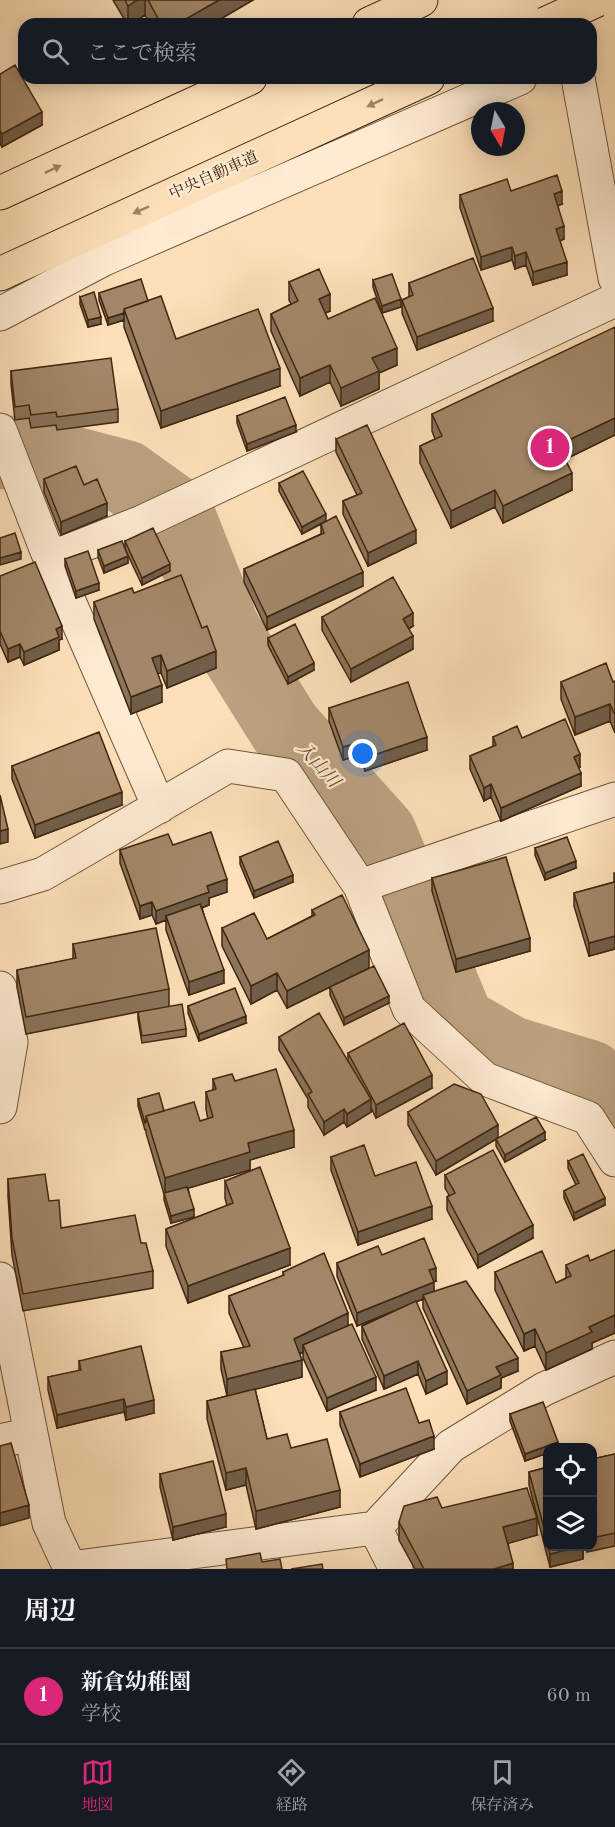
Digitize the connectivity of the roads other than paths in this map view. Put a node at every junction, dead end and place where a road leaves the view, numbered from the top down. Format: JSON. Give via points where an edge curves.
{"nodes":[{"id":1,"x":421,"y":0,"type":"edge"},
{"id":2,"x":574,"y":0,"type":"edge"},
{"id":3,"x":597,"y":0,"type":"edge"},
{"id":4,"x":382,"y":18,"type":"edge"},
{"id":5,"x":558,"y":18,"type":"edge"},
{"id":6,"x":574,"y":18,"type":"edge"},
{"id":7,"x":237,"y":84,"type":"edge"},
{"id":8,"x":415,"y":84,"type":"edge"},
{"id":9,"x":506,"y":84,"type":"edge"},
{"id":10,"x":579,"y":84,"type":"edge"},
{"id":11,"x":0,"y":194,"type":"edge"},
{"id":12,"x":0,"y":274,"type":"edge"},
{"id":13,"x":615,"y":278,"type":"edge"},
{"id":14,"x":615,"y":300,"type":"edge"},
{"id":15,"x":0,"y":314,"type":"edge"},
{"id":16,"x":0,"y":430,"type":"edge"},
{"id":17,"x":50,"y":558,"type":"junction"},
{"id":18,"x":615,"y":799,"type":"edge"},
{"id":19,"x":159,"y":807,"type":"junction"},
{"id":20,"x":370,"y":884,"type":"junction"},
{"id":21,"x":0,"y":887,"type":"edge"},
{"id":22,"x":0,"y":988,"type":"edge"},
{"id":23,"x":0,"y":1107,"type":"edge"},
{"id":24,"x":615,"y":1160,"type":"edge"},
{"id":25,"x":0,"y":1279,"type":"edge"},
{"id":26,"x":615,"y":1357,"type":"edge"},
{"id":27,"x":31,"y":1434,"type":"junction"},
{"id":28,"x":0,"y":1441,"type":"edge"},
{"id":29,"x":375,"y":1528,"type":"junction"},
{"id":30,"x":70,"y":1568,"type":"edge"},
{"id":31,"x":396,"y":1569,"type":"edge"}],
"edges":[{"from":1,"to":4,"type":"highway"},
{"from":2,"to":6,"type":"street"},
{"from":3,"to":5,"type":"highway","bridge":true},
{"from":11,"to":7,"type":"highway","one_way":true},
{"from":8,"to":12,"type":"highway","name":"中央自動車道","one_way":true},
{"from":9,"to":15,"type":"street","via":[[104,259]]},
{"from":10,"to":13,"type":"street"},
{"from":14,"to":17,"type":"street","via":[[142,522]]},
{"from":16,"to":17,"type":"street"},
{"from":17,"to":19,"type":"street"},
{"from":18,"to":20,"type":"street"},
{"from":19,"to":20,"type":"street","via":[[228,766],[286,775]]},
{"from":19,"to":21,"type":"street","via":[[43,874]]},
{"from":20,"to":24,"type":"street","via":[[410,1009],[484,1079],[588,1118]]},
{"from":22,"to":23,"type":"street","via":[[11,1042]]},
{"from":25,"to":27,"type":"street"},
{"from":26,"to":29,"type":"street","via":[[544,1389],[451,1446]]},
{"from":27,"to":28,"type":"street"},
{"from":27,"to":30,"type":"street","via":[[49,1522]]},
{"from":29,"to":30,"type":"street"},
{"from":29,"to":31,"type":"street"}]}
